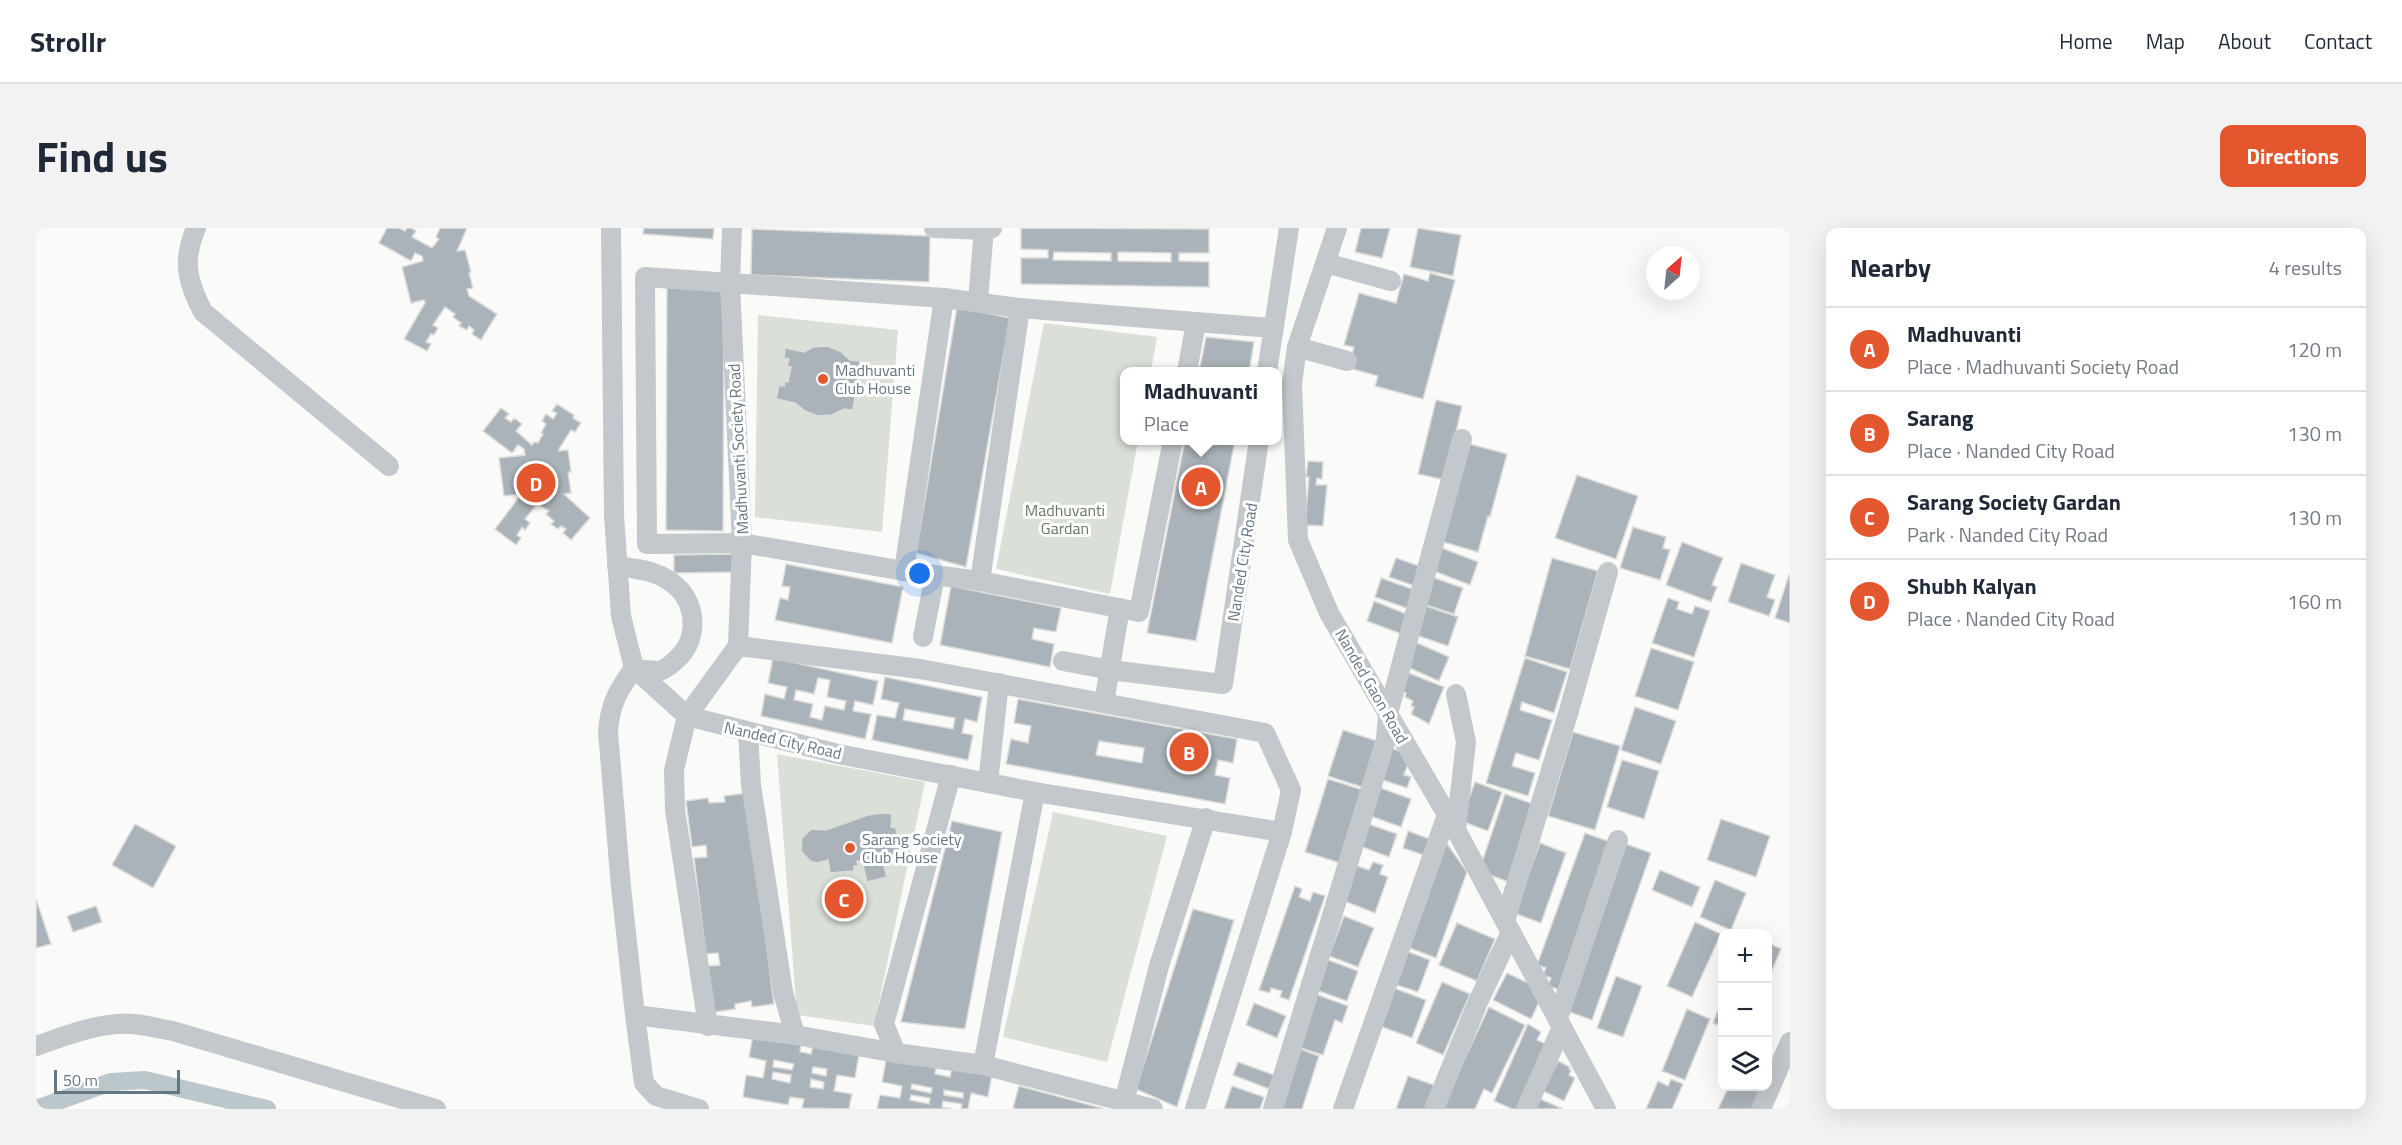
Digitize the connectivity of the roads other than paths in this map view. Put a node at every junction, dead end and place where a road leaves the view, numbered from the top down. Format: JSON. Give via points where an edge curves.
{"nodes":[{"id":1,"x":195,"y":228,"type":"edge"},
{"id":2,"x":611,"y":228,"type":"edge"},
{"id":3,"x":732,"y":228,"type":"edge"},
{"id":4,"x":934,"y":228,"type":"edge"},
{"id":5,"x":1289,"y":228,"type":"edge"},
{"id":6,"x":1336,"y":228,"type":"edge"},
{"id":7,"x":987,"y":229,"type":"edge"},
{"id":8,"x":1326,"y":263,"type":"junction"},
{"id":9,"x":1391,"y":281,"type":"dead end"},
{"id":10,"x":730,"y":283,"type":"junction"},
{"id":11,"x":944,"y":298,"type":"junction"},
{"id":12,"x":978,"y":302,"type":"junction"},
{"id":13,"x":1020,"y":308,"type":"junction"},
{"id":14,"x":1196,"y":322,"type":"junction"},
{"id":15,"x":1273,"y":328,"type":"junction"},
{"id":16,"x":1297,"y":348,"type":"junction"},
{"id":17,"x":1347,"y":361,"type":"dead end"},
{"id":18,"x":1188,"y":367,"type":"edge"},
{"id":19,"x":1268,"y":367,"type":"edge"},
{"id":20,"x":1462,"y":439,"type":"dead end"},
{"id":21,"x":1172,"y":445,"type":"edge"},
{"id":22,"x":1258,"y":445,"type":"edge"},
{"id":23,"x":389,"y":466,"type":"dead end"},
{"id":24,"x":742,"y":543,"type":"junction"},
{"id":25,"x":617,"y":566,"type":"junction"},
{"id":26,"x":904,"y":571,"type":"junction"},
{"id":27,"x":1608,"y":572,"type":"dead end"},
{"id":28,"x":936,"y":575,"type":"junction"},
{"id":29,"x":980,"y":581,"type":"junction"},
{"id":30,"x":1120,"y":608,"type":"junction"},
{"id":31,"x":923,"y":637,"type":"dead end"},
{"id":32,"x":738,"y":646,"type":"junction"},
{"id":33,"x":1063,"y":661,"type":"dead end"},
{"id":34,"x":634,"y":668,"type":"junction"},
{"id":35,"x":1111,"y":670,"type":"junction"},
{"id":36,"x":999,"y":683,"type":"junction"},
{"id":37,"x":1456,"y":694,"type":"dead end"},
{"id":38,"x":1104,"y":703,"type":"junction"},
{"id":39,"x":1388,"y":714,"type":"junction"},
{"id":40,"x":687,"y":716,"type":"junction"},
{"id":41,"x":748,"y":732,"type":"junction"},
{"id":42,"x":951,"y":776,"type":"junction"},
{"id":43,"x":988,"y":783,"type":"junction"},
{"id":44,"x":1035,"y":792,"type":"junction"},
{"id":45,"x":1206,"y":818,"type":"junction"},
{"id":46,"x":1451,"y":823,"type":"junction"},
{"id":47,"x":1282,"y":832,"type":"junction"},
{"id":48,"x":1618,"y":840,"type":"dead end"},
{"id":49,"x":1508,"y":926,"type":"junction"},
{"id":50,"x":635,"y":1015,"type":"junction"},
{"id":51,"x":1560,"y":1023,"type":"junction"},
{"id":52,"x":708,"y":1026,"type":"junction"},
{"id":53,"x":795,"y":1035,"type":"junction"},
{"id":54,"x":1790,"y":1042,"type":"edge"},
{"id":55,"x":36,"y":1046,"type":"edge"},
{"id":56,"x":896,"y":1053,"type":"junction"},
{"id":57,"x":983,"y":1065,"type":"junction"},
{"id":58,"x":1124,"y":1102,"type":"junction"},
{"id":59,"x":436,"y":1109,"type":"edge"},
{"id":60,"x":699,"y":1109,"type":"edge"},
{"id":61,"x":1153,"y":1109,"type":"edge"},
{"id":62,"x":1195,"y":1109,"type":"edge"},
{"id":63,"x":1273,"y":1109,"type":"edge"},
{"id":64,"x":1343,"y":1109,"type":"edge"},
{"id":65,"x":1434,"y":1109,"type":"edge"},
{"id":66,"x":1526,"y":1109,"type":"edge"},
{"id":67,"x":1606,"y":1109,"type":"edge"},
{"id":68,"x":1761,"y":1109,"type":"edge"}],
"edges":[{"from":1,"to":23,"type":"street","via":[[187,249],[190,286],[203,312]]},
{"from":2,"to":25,"type":"street"},
{"from":3,"to":10,"type":"street","name":"Madhuvanti Society Road"},
{"from":4,"to":7,"type":"street"},
{"from":5,"to":15,"type":"street"},
{"from":6,"to":8,"type":"street","name":"Nanded Gaon Road"},
{"from":7,"to":12,"type":"street"},
{"from":8,"to":9,"type":"street"},
{"from":8,"to":16,"type":"street","name":"Nanded Gaon Road"},
{"from":10,"to":11,"type":"street"},
{"from":10,"to":24,"type":"street","name":"Madhuvanti Society Road"},
{"from":10,"to":24,"type":"street","via":[[645,277],[647,544]]},
{"from":11,"to":12,"type":"street"},
{"from":11,"to":26,"type":"street"},
{"from":12,"to":13,"type":"street"},
{"from":13,"to":14,"type":"street"},
{"from":13,"to":29,"type":"street"},
{"from":14,"to":15,"type":"street"},
{"from":14,"to":18,"type":"street"},
{"from":15,"to":19,"type":"street"},
{"from":16,"to":17,"type":"street"},
{"from":16,"to":39,"type":"street","name":"Nanded Gaon Road","via":[[1292,383],[1298,540],[1329,613]]},
{"from":20,"to":39,"type":"street"},
{"from":21,"to":30,"type":"street","name":"Madhuvanti Society Road","via":[[1139,612]]},
{"from":22,"to":35,"type":"street","name":"Nanded City Road","via":[[1224,684]]},
{"from":24,"to":26,"type":"street","name":"Madhuvanti Society Road"},
{"from":24,"to":32,"type":"street"},
{"from":25,"to":34,"type":"street","via":[[621,616]]},
{"from":25,"to":34,"type":"street","via":[[653,572],[673,583],[688,604],[693,620],[691,640],[685,651],[664,669]]},
{"from":26,"to":28,"type":"street","name":"Madhuvanti Society Road"},
{"from":27,"to":49,"type":"street"},
{"from":28,"to":29,"type":"street","name":"Madhuvanti Society Road"},
{"from":28,"to":31,"type":"street"},
{"from":29,"to":30,"type":"street","name":"Madhuvanti Society Road"},
{"from":30,"to":35,"type":"street"},
{"from":32,"to":36,"type":"street"},
{"from":32,"to":40,"type":"street"},
{"from":33,"to":35,"type":"street"},
{"from":34,"to":40,"type":"street","name":"Nanded City Road"},
{"from":34,"to":50,"type":"street","via":[[615,697],[609,713],[609,732]]},
{"from":35,"to":38,"type":"street"},
{"from":36,"to":38,"type":"street"},
{"from":36,"to":43,"type":"street"},
{"from":37,"to":46,"type":"street","via":[[1466,742]]},
{"from":38,"to":47,"type":"street","via":[[1266,733],[1291,790]]},
{"from":39,"to":46,"type":"street","name":"Nanded Gaon Road"},
{"from":39,"to":63,"type":"street","via":[[1386,739]]},
{"from":40,"to":41,"type":"street","name":"Nanded City Road"},
{"from":40,"to":52,"type":"street","via":[[674,770],[675,810]]},
{"from":41,"to":42,"type":"street","name":"Nanded City Road"},
{"from":41,"to":53,"type":"street","via":[[751,784],[777,957]]},
{"from":42,"to":43,"type":"street","name":"Nanded City Road"},
{"from":42,"to":56,"type":"street","via":[[884,1024]]},
{"from":43,"to":44,"type":"street","name":"Nanded City Road"},
{"from":44,"to":45,"type":"street","name":"Nanded City Road"},
{"from":44,"to":57,"type":"street"},
{"from":45,"to":47,"type":"street","name":"Nanded City Road"},
{"from":45,"to":58,"type":"street","via":[[1159,966]]},
{"from":46,"to":49,"type":"street","name":"Nanded Gaon Road"},
{"from":46,"to":64,"type":"street"},
{"from":47,"to":62,"type":"street"},
{"from":48,"to":51,"type":"street"},
{"from":49,"to":51,"type":"street","name":"Nanded Gaon Road"},
{"from":49,"to":65,"type":"street"},
{"from":50,"to":52,"type":"street"},
{"from":50,"to":60,"type":"street","via":[[644,1083],[656,1096]]},
{"from":51,"to":66,"type":"street"},
{"from":51,"to":67,"type":"street","name":"Nanded Gaon Road"},
{"from":52,"to":53,"type":"street"},
{"from":53,"to":56,"type":"street"},
{"from":54,"to":68,"type":"street"},
{"from":55,"to":59,"type":"street","via":[[87,1029],[118,1023],[139,1024]]},
{"from":56,"to":57,"type":"street"},
{"from":57,"to":58,"type":"street"},
{"from":58,"to":61,"type":"street"}]}
